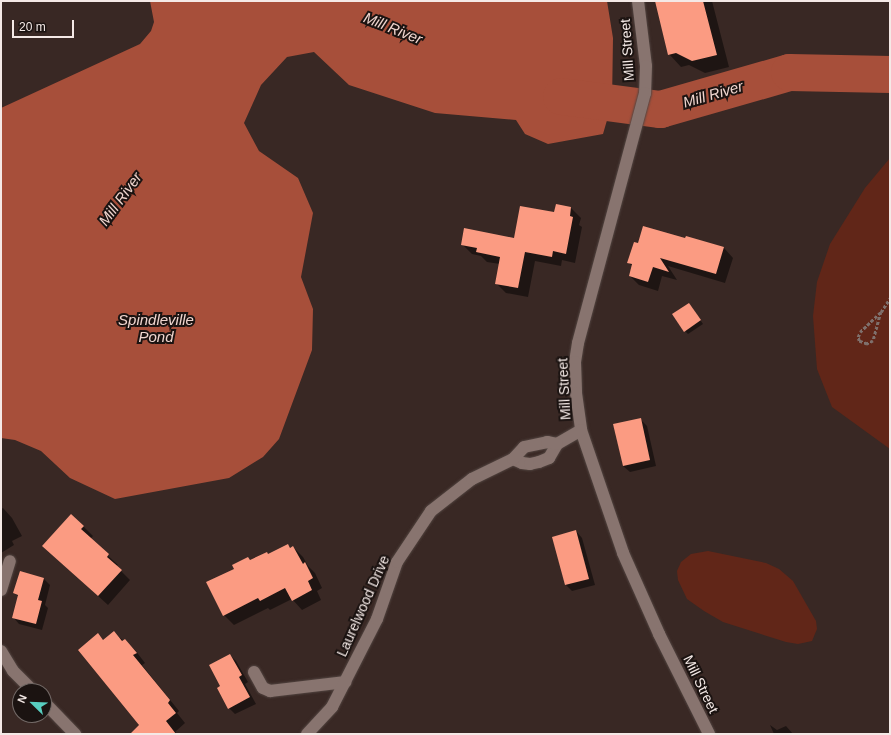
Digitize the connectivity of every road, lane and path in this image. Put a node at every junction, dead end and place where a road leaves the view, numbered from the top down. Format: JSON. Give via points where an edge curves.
{"nodes":[{"id":1,"x":638,"y":1,"type":"edge"},
{"id":2,"x":890,"y":298,"type":"edge"},
{"id":3,"x":881,"y":312,"type":"junction"},
{"id":4,"x":581,"y":430,"type":"junction"},
{"id":5,"x":557,"y":444,"type":"junction"},
{"id":6,"x":513,"y":459,"type":"junction"},
{"id":7,"x":10,"y":560,"type":"dead end"},
{"id":8,"x":1,"y":590,"type":"edge"},
{"id":9,"x":1,"y":651,"type":"edge"},
{"id":10,"x":254,"y":672,"type":"dead end"},
{"id":11,"x":345,"y":682,"type":"junction"},
{"id":12,"x":25,"y":683,"type":"edge"},
{"id":13,"x":52,"y":710,"type":"edge"},
{"id":14,"x":75,"y":734,"type":"edge"},
{"id":15,"x":307,"y":734,"type":"edge"},
{"id":16,"x":709,"y":734,"type":"edge"}],
"edges":[{"from":1,"to":4,"type":"street","name":"Mill Street","via":[[646,66],[645,94],[578,343],[575,362],[576,393]]},
{"from":2,"to":3,"type":"path"},
{"from":3,"to":3,"type":"path","via":[[860,332],[859,341],[867,344],[873,341]]},
{"from":4,"to":5,"type":"street"},
{"from":4,"to":16,"type":"street","name":"Mill Street","via":[[623,553],[659,634]]},
{"from":5,"to":6,"type":"street","name":"Laurelwood Drive","via":[[547,442],[524,447]]},
{"from":5,"to":6,"type":"street","via":[[549,458],[539,462],[522,463]]},
{"from":6,"to":11,"type":"street","name":"Laurelwood Drive","via":[[472,479],[431,511],[397,562],[377,619]]},
{"from":7,"to":8,"type":"street"},
{"from":9,"to":12,"type":"street","via":[[13,671]]},
{"from":10,"to":11,"type":"street","via":[[263,688],[270,691]]},
{"from":11,"to":15,"type":"street","name":"Laurelwood Drive","via":[[332,707]]},
{"from":13,"to":14,"type":"street"}]}
